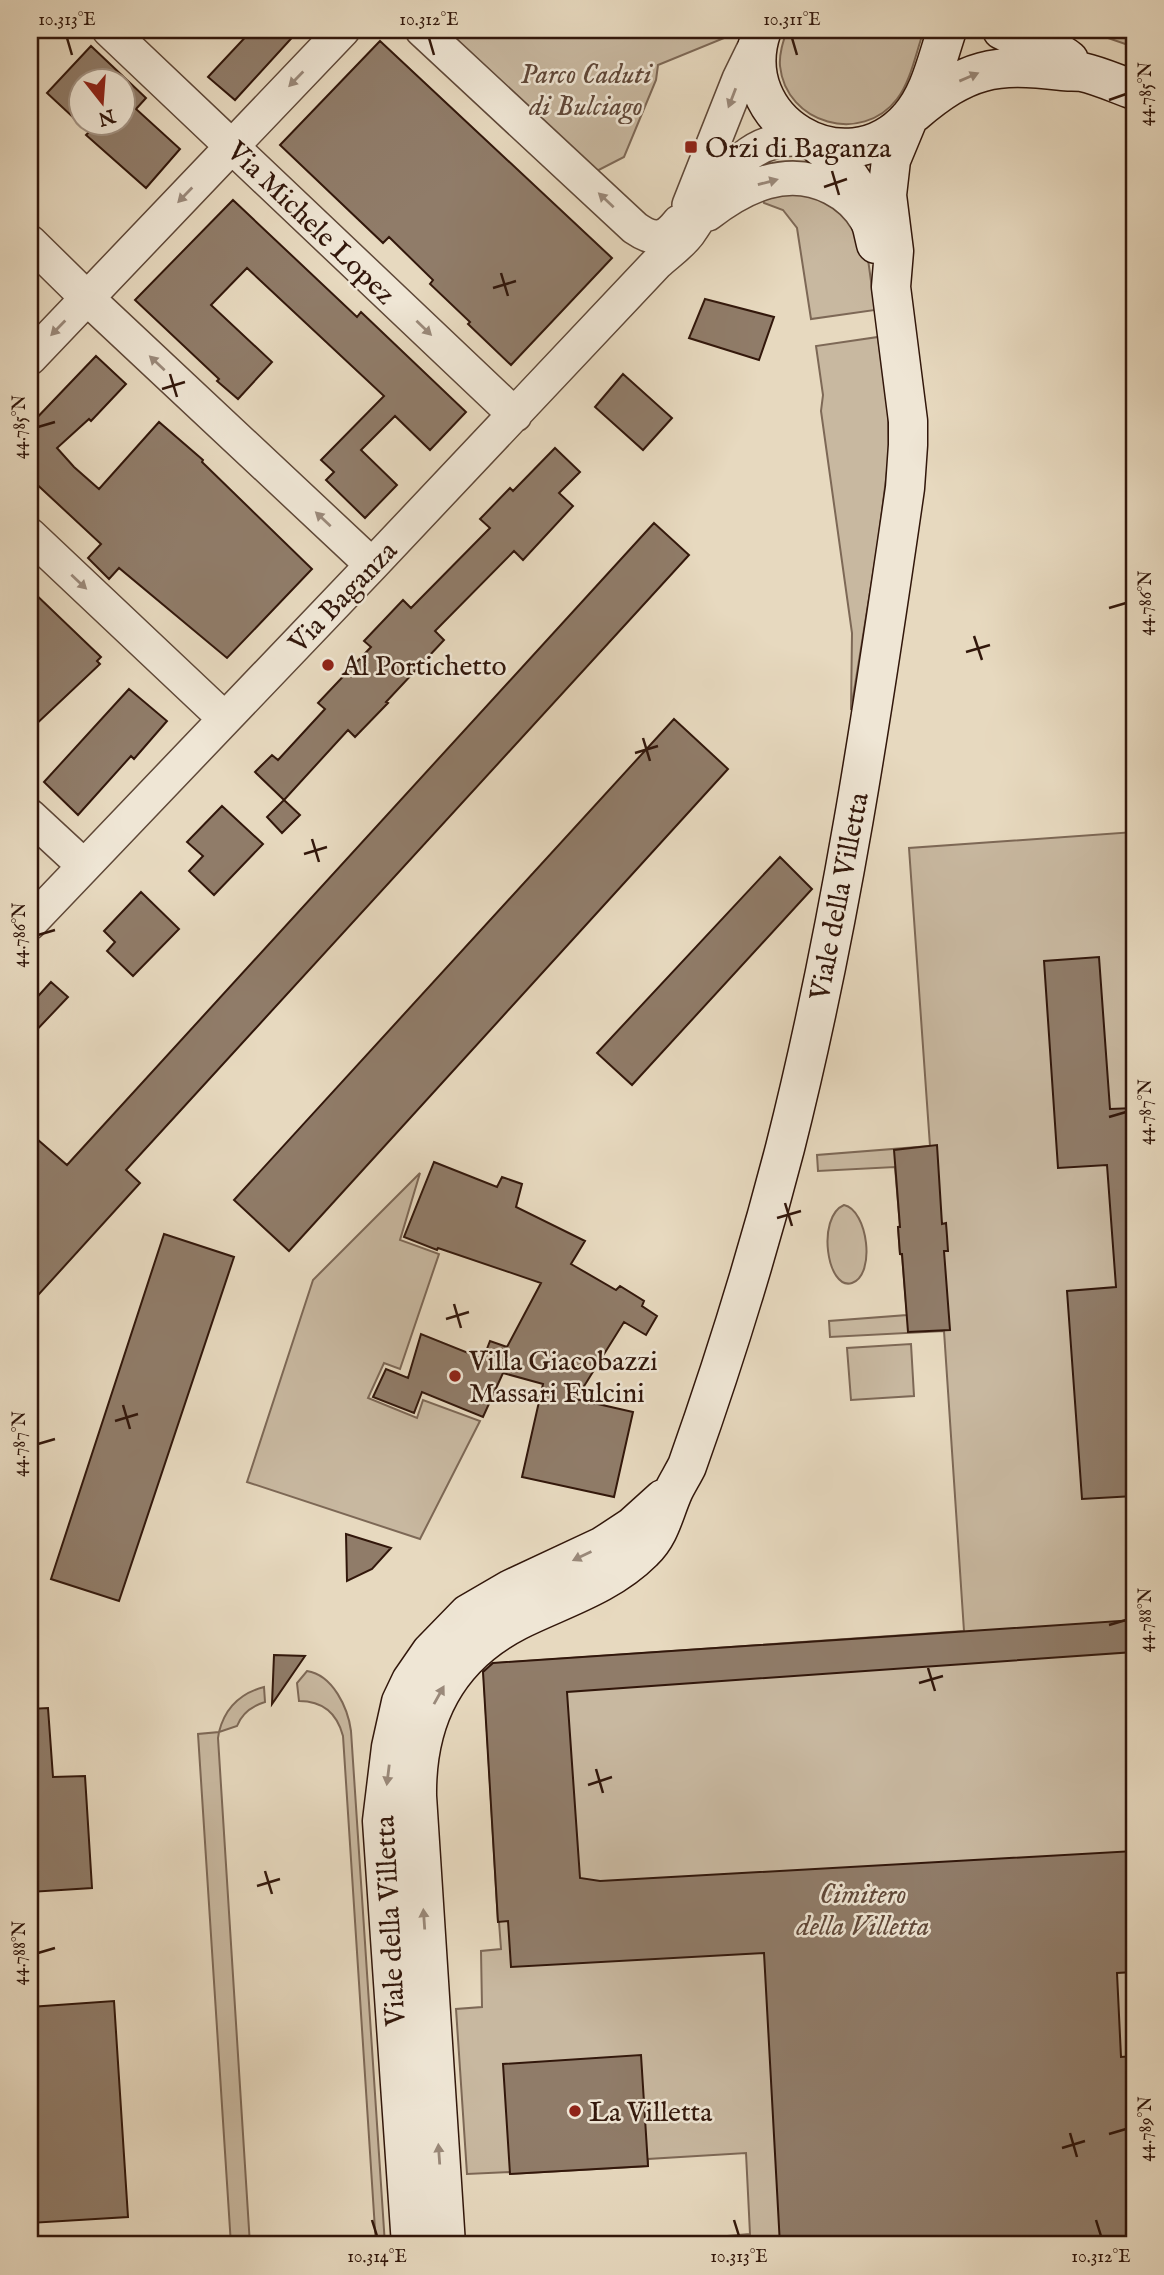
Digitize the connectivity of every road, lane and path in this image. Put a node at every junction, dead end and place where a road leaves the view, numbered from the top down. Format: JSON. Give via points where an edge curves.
{"nodes":[{"id":1,"x":108,"y":30,"type":"edge"},
{"id":2,"x":343,"y":30,"type":"edge"},
{"id":3,"x":422,"y":30,"type":"edge"},
{"id":4,"x":947,"y":30,"type":"edge"},
{"id":5,"x":1002,"y":30,"type":"edge"},
{"id":6,"x":761,"y":33,"type":"edge"},
{"id":7,"x":1091,"y":75,"type":"junction"},
{"id":8,"x":1134,"y":90,"type":"edge"},
{"id":9,"x":910,"y":117,"type":"junction"},
{"id":10,"x":811,"y":141,"type":"junction"},
{"id":11,"x":233,"y":146,"type":"junction"},
{"id":12,"x":685,"y":226,"type":"junction"},
{"id":13,"x":644,"y":233,"type":"junction"},
{"id":14,"x":874,"y":236,"type":"junction"},
{"id":15,"x":30,"y":242,"type":"edge"},
{"id":16,"x":653,"y":268,"type":"junction"},
{"id":17,"x":891,"y":287,"type":"junction"},
{"id":18,"x":87,"y":298,"type":"junction"},
{"id":19,"x":30,"y":358,"type":"edge"},
{"id":20,"x":515,"y":415,"type":"junction"},
{"id":21,"x":30,"y":535,"type":"edge"},
{"id":22,"x":372,"y":565,"type":"junction"},
{"id":23,"x":225,"y":719,"type":"junction"},
{"id":24,"x":30,"y":816,"type":"edge"},
{"id":25,"x":84,"y":866,"type":"junction"},
{"id":26,"x":30,"y":923,"type":"edge"},
{"id":27,"x":419,"y":2244,"type":"edge"}],
"edges":[{"from":1,"to":11,"type":"street","name":"Via Michele Lopez"},
{"from":2,"to":11,"type":"street","one_way":true},
{"from":13,"to":3,"type":"street","one_way":true},
{"from":4,"to":9,"type":"street","name":"Via Baganza","via":[[925,93]]},
{"from":5,"to":7,"type":"street","via":[[1059,53]]},
{"from":6,"to":10,"type":"street","name":"Via Baganza","via":[[756,65],[763,94],[779,120]]},
{"from":6,"to":12,"type":"street","name":"Via Baganza","one_way":true,"via":[[739,79]]},
{"from":7,"to":8,"type":"street"},
{"from":9,"to":7,"type":"street","one_way":true,"via":[[952,85],[986,71],[1016,66]]},
{"from":9,"to":10,"type":"street","name":"Via Baganza","via":[[888,135],[860,146],[831,147]]},
{"from":9,"to":17,"type":"street","name":"Viale della Villetta","via":[[895,148],[887,185],[894,251]]},
{"from":10,"to":12,"type":"street","name":"Via Baganza","via":[[777,140],[760,146],[722,181]]},
{"from":10,"to":14,"type":"street","name":"Viale della Villetta","via":[[833,156],[853,182]]},
{"from":11,"to":18,"type":"street","one_way":true},
{"from":11,"to":20,"type":"street","name":"Via Michele Lopez","one_way":true},
{"from":12,"to":13,"type":"street","via":[[662,237]]},
{"from":12,"to":14,"type":"street","one_way":true,"via":[[742,191],[775,179],[799,178],[825,185],[849,199]]},
{"from":12,"to":16,"type":"street","name":"Via Baganza"},
{"from":13,"to":16,"type":"street","via":[[657,251]]},
{"from":14,"to":17,"type":"street","name":"Viale della Villetta"},
{"from":15,"to":18,"type":"street"},
{"from":16,"to":20,"type":"street","name":"Via Baganza"},
{"from":17,"to":27,"type":"street","name":"Viale della Villetta","via":[[908,421],[907,468],[847,856],[814,1025],[776,1181],[687,1466],[675,1488],[613,1539],[468,1614],[426,1659],[401,1702],[382,1821]]},
{"from":18,"to":19,"type":"street","one_way":true},
{"from":22,"to":18,"type":"street","one_way":true},
{"from":20,"to":22,"type":"street","name":"Via Baganza"},
{"from":21,"to":23,"type":"street","one_way":true},
{"from":22,"to":23,"type":"street","name":"Via Baganza"},
{"from":23,"to":25,"type":"street","name":"Via Baganza"},
{"from":24,"to":25,"type":"street"},
{"from":25,"to":26,"type":"street","name":"Via Baganza"}]}
